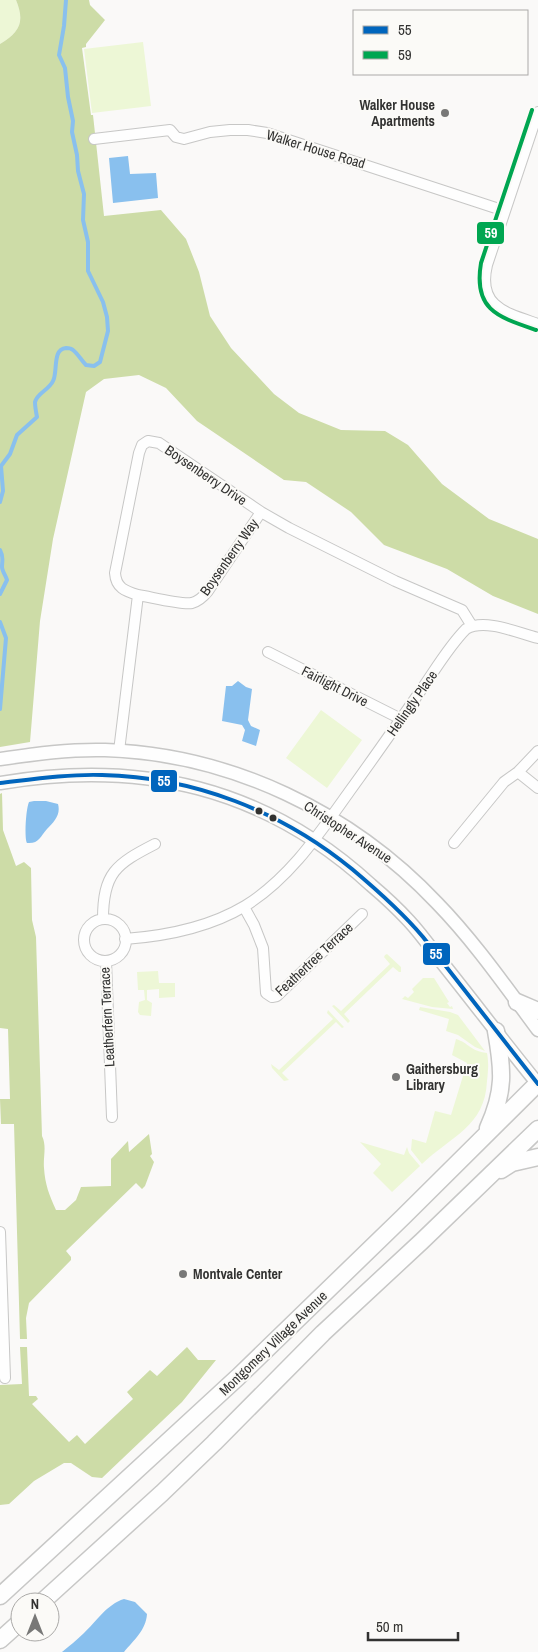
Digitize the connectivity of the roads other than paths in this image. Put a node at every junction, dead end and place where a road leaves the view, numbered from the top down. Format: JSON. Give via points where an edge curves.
{"nodes":[{"id":1,"x":538,"y":112,"type":"edge"},
{"id":2,"x":94,"y":139,"type":"dead end"},
{"id":3,"x":505,"y":211,"type":"junction"},
{"id":4,"x":538,"y":324,"type":"edge"},
{"id":5,"x":261,"y":512,"type":"junction"},
{"id":6,"x":138,"y":595,"type":"junction"},
{"id":7,"x":472,"y":626,"type":"junction"},
{"id":8,"x":538,"y":638,"type":"edge"},
{"id":9,"x":268,"y":652,"type":"dead end"},
{"id":10,"x":401,"y":719,"type":"junction"},
{"id":11,"x":119,"y":751,"type":"junction"},
{"id":12,"x":538,"y":751,"type":"edge"},
{"id":13,"x":0,"y":759,"type":"edge"},
{"id":14,"x":518,"y":772,"type":"junction"},
{"id":15,"x":0,"y":783,"type":"edge"},
{"id":16,"x":538,"y":788,"type":"edge"},
{"id":17,"x":331,"y":818,"type":"junction"},
{"id":18,"x":315,"y":840,"type":"junction"},
{"id":19,"x":454,"y":843,"type":"dead end"},
{"id":20,"x":155,"y":844,"type":"dead end"},
{"id":21,"x":244,"y":907,"type":"junction"},
{"id":22,"x":362,"y":914,"type":"dead end"},
{"id":23,"x":103,"y":919,"type":"junction"},
{"id":24,"x":125,"y":939,"type":"junction"},
{"id":25,"x":106,"y":961,"type":"junction"},
{"id":26,"x":517,"y":1002,"type":"junction"},
{"id":27,"x":538,"y":1011,"type":"edge"},
{"id":28,"x":538,"y":1030,"type":"edge"},
{"id":29,"x":496,"y":1031,"type":"junction"},
{"id":30,"x":538,"y":1083,"type":"edge"},
{"id":31,"x":112,"y":1117,"type":"dead end"},
{"id":32,"x":538,"y":1129,"type":"edge"},
{"id":33,"x":483,"y":1138,"type":"junction"},
{"id":34,"x":538,"y":1157,"type":"edge"},
{"id":35,"x":488,"y":1177,"type":"junction"},
{"id":36,"x":0,"y":1232,"type":"edge"},
{"id":37,"x":5,"y":1378,"type":"dead end"},
{"id":38,"x":53,"y":1592,"type":"edge"},
{"id":39,"x":0,"y":1596,"type":"edge"},
{"id":40,"x":10,"y":1631,"type":"edge"},
{"id":41,"x":0,"y":1640,"type":"edge"}],
"edges":[{"from":1,"to":3,"type":"street"},
{"from":2,"to":3,"type":"street","name":"Walker House Road","via":[[170,130],[176,137],[184,139],[220,131],[254,130]]},
{"from":3,"to":4,"type":"street","via":[[487,266],[486,288],[490,300],[498,308]]},
{"from":5,"to":6,"type":"street","name":"Boysenberry Way","via":[[208,591],[196,602]]},
{"from":5,"to":6,"type":"street","name":"Boysenberry Drive","via":[[160,443],[144,443],[139,453],[115,573],[120,588]]},
{"from":5,"to":7,"type":"street","name":"Boysenberry Drive","via":[[364,566],[457,607],[465,613]]},
{"from":6,"to":11,"type":"street"},
{"from":7,"to":8,"type":"street","via":[[488,624]]},
{"from":7,"to":10,"type":"street","name":"Hellingly Place","via":[[462,633]]},
{"from":9,"to":10,"type":"street","name":"Fairlight Drive"},
{"from":10,"to":17,"type":"street","name":"Hellingly Place"},
{"from":11,"to":13,"type":"street","name":"Christopher Avenue","via":[[72,751]]},
{"from":11,"to":17,"type":"street","name":"Christopher Avenue","via":[[198,763],[232,773],[281,791]]},
{"from":12,"to":14,"type":"street"},
{"from":14,"to":16,"type":"street"},
{"from":14,"to":19,"type":"street","via":[[504,782]]},
{"from":15,"to":18,"type":"street","name":"Christopher Avenue","via":[[100,774],[168,782],[232,798]]},
{"from":17,"to":18,"type":"street","name":"Hellingly Place"},
{"from":17,"to":26,"type":"street","name":"Christopher Avenue","via":[[398,865],[437,903]]},
{"from":18,"to":21,"type":"street","name":"Hellingly Place","via":[[286,873]]},
{"from":18,"to":29,"type":"street","name":"Christopher Avenue","via":[[356,871],[409,921]]},
{"from":20,"to":23,"type":"street","via":[[127,859],[112,874],[104,895]]},
{"from":21,"to":22,"type":"street","name":"Feathertree Terrace","via":[[260,939],[266,992],[272,998]]},
{"from":21,"to":24,"type":"street","name":"Hellingly Place","via":[[189,929]]},
{"from":23,"to":24,"type":"street","via":[[118,924]]},
{"from":23,"to":25,"type":"street","name":"Leatherfern Terrace","via":[[85,932],[84,943],[90,955]]},
{"from":24,"to":25,"type":"street","via":[[122,952]]},
{"from":25,"to":31,"type":"street","name":"Leatherfern Terrace"},
{"from":26,"to":27,"type":"main road"},
{"from":26,"to":28,"type":"street","name":"Christopher Avenue"},
{"from":29,"to":30,"type":"street","name":"Christopher Avenue"},
{"from":29,"to":33,"type":"main road","via":[[502,1084],[497,1108]]},
{"from":30,"to":33,"type":"main road","name":"Montgomery Village Avenue"},
{"from":32,"to":35,"type":"main road","name":"Montgomery Village Avenue"},
{"from":33,"to":39,"type":"main road","name":"Montgomery Village Avenue","via":[[238,1377]]},
{"from":34,"to":35,"type":"main road","via":[[512,1163]]},
{"from":35,"to":38,"type":"main road","name":"Montgomery Village Avenue","via":[[168,1487]]},
{"from":36,"to":37,"type":"street"},
{"from":40,"to":41,"type":"main road"}]}
